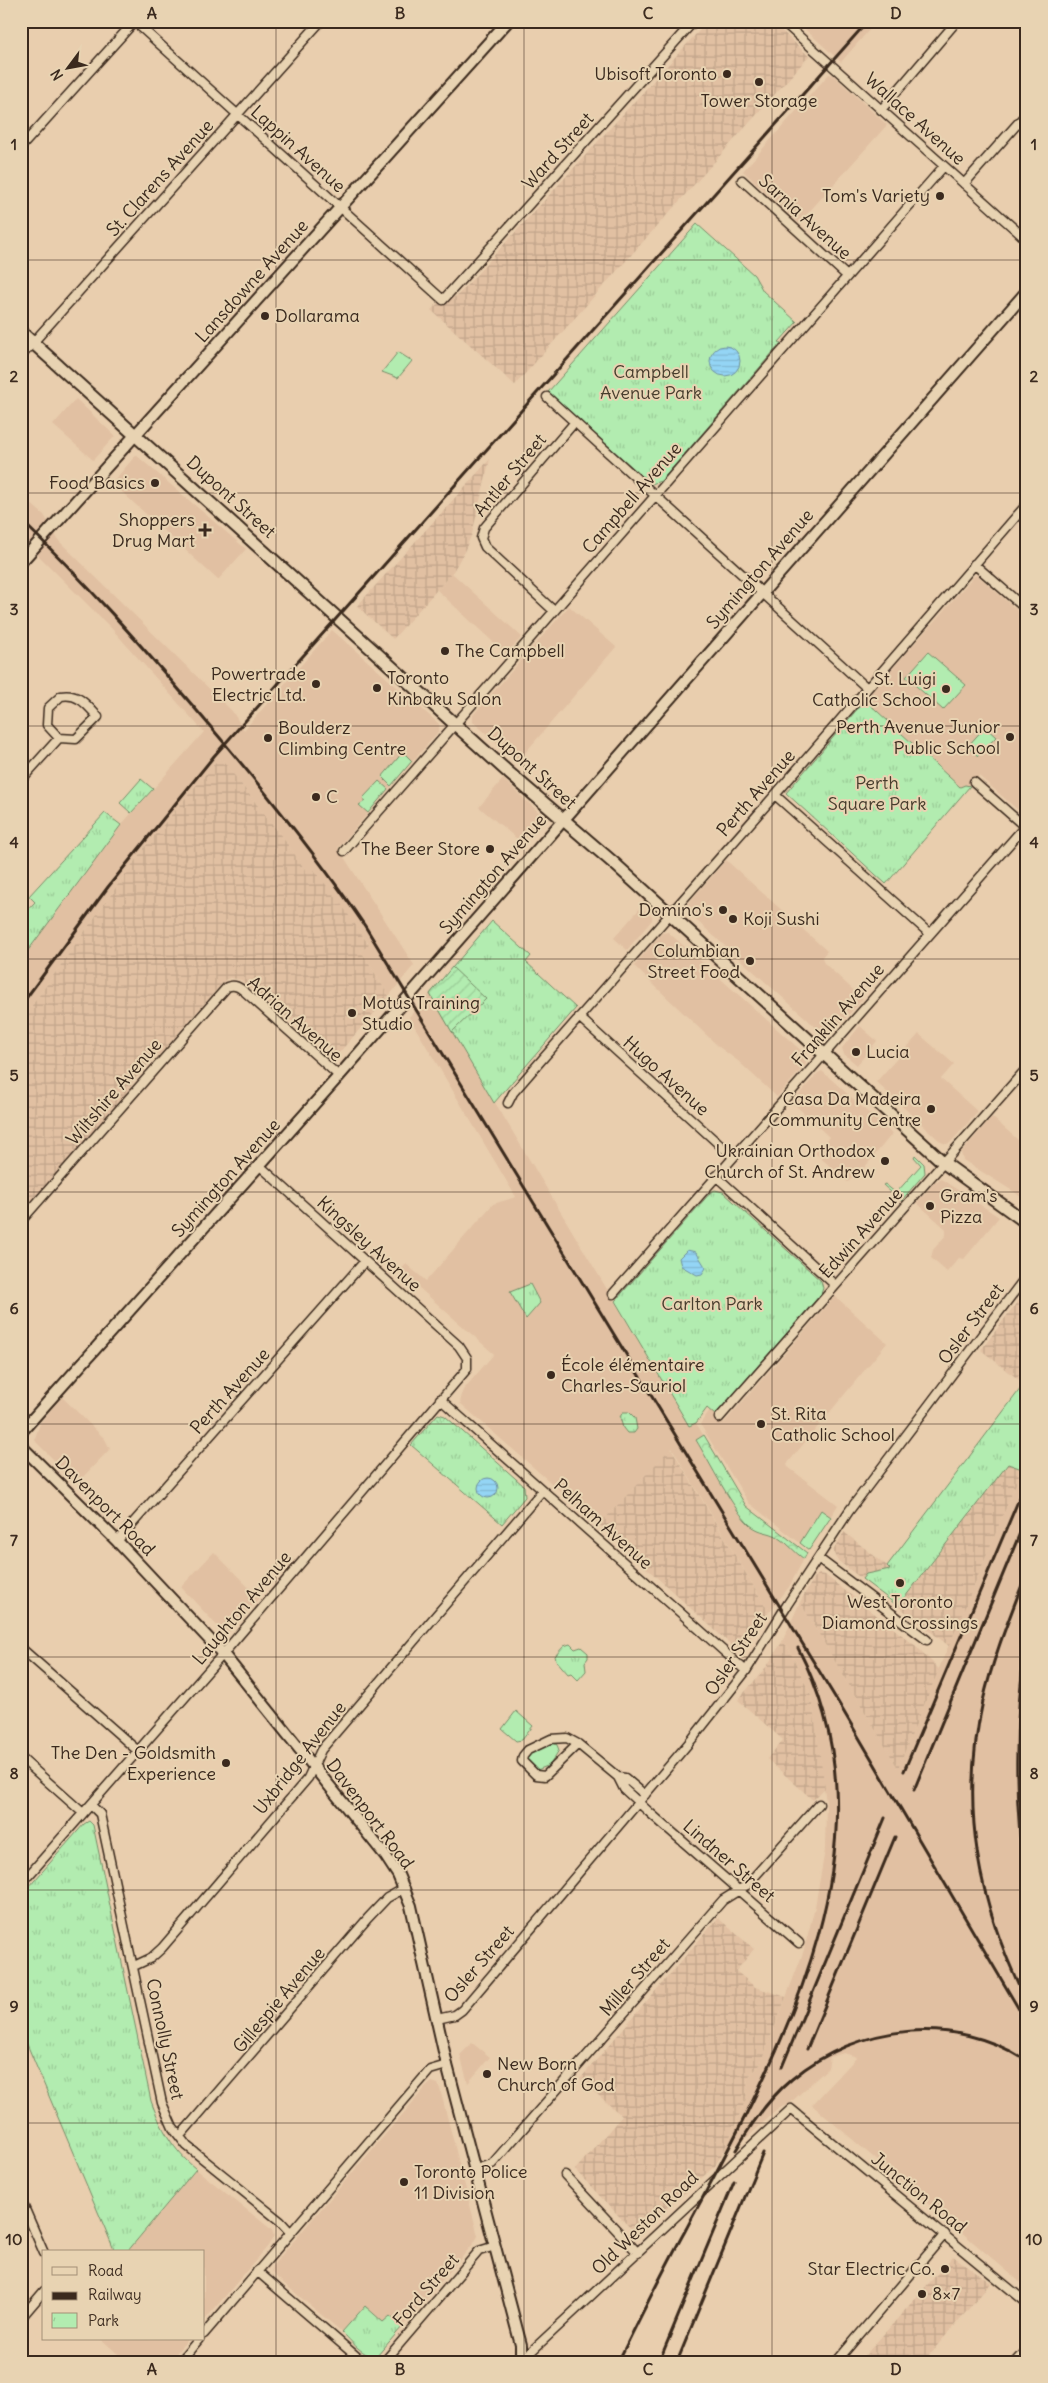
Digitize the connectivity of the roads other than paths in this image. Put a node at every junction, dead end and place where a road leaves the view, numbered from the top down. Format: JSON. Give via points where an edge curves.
{"nodes":[{"id":1,"x":134,"y":21,"type":"edge"},
{"id":2,"x":321,"y":21,"type":"edge"},
{"id":3,"x":508,"y":21,"type":"edge"},
{"id":4,"x":694,"y":21,"type":"edge"},
{"id":5,"x":782,"y":21,"type":"edge"},
{"id":6,"x":957,"y":21,"type":"edge"},
{"id":7,"x":881,"y":110,"type":"junction"},
{"id":8,"x":1027,"y":113,"type":"edge"},
{"id":9,"x":238,"y":114,"type":"junction"},
{"id":10,"x":21,"y":147,"type":"edge"},
{"id":11,"x":944,"y":166,"type":"junction"},
{"id":12,"x":742,"y":180,"type":"dead end"},
{"id":13,"x":964,"y":184,"type":"junction"},
{"id":14,"x":340,"y":207,"type":"junction"},
{"id":15,"x":1027,"y":240,"type":"edge"},
{"id":16,"x":847,"y":276,"type":"junction"},
{"id":17,"x":1027,"y":291,"type":"edge"},
{"id":18,"x":443,"y":300,"type":"joint"},
{"id":19,"x":21,"y":332,"type":"edge"},
{"id":20,"x":33,"y":343,"type":"junction"},
{"id":21,"x":21,"y":356,"type":"edge"},
{"id":22,"x":547,"y":397,"type":"dead end"},
{"id":23,"x":574,"y":423,"type":"junction"},
{"id":24,"x":135,"y":434,"type":"junction"},
{"id":25,"x":654,"y":495,"type":"junction"},
{"id":26,"x":1027,"y":504,"type":"edge"},
{"id":27,"x":21,"y":562,"type":"edge"},
{"id":28,"x":974,"y":564,"type":"junction"},
{"id":29,"x":762,"y":592,"type":"junction"},
{"id":30,"x":1027,"y":610,"type":"edge"},
{"id":31,"x":554,"y":611,"type":"junction"},
{"id":32,"x":866,"y":688,"type":"junction"},
{"id":33,"x":456,"y":723,"type":"junction"},
{"id":34,"x":59,"y":738,"type":"junction"},
{"id":35,"x":21,"y":780,"type":"edge"},
{"id":36,"x":974,"y":782,"type":"dead end"},
{"id":37,"x":776,"y":795,"type":"junction"},
{"id":38,"x":563,"y":819,"type":"junction"},
{"id":39,"x":1026,"y":825,"type":"edge"},
{"id":40,"x":344,"y":852,"type":"dead end"},
{"id":41,"x":669,"y":913,"type":"junction"},
{"id":42,"x":930,"y":934,"type":"junction"},
{"id":43,"x":232,"y":985,"type":"joint"},
{"id":44,"x":579,"y":1017,"type":"junction"},
{"id":45,"x":825,"y":1054,"type":"junction"},
{"id":46,"x":1027,"y":1068,"type":"edge"},
{"id":47,"x":339,"y":1076,"type":"junction"},
{"id":48,"x":508,"y":1103,"type":"dead end"},
{"id":49,"x":733,"y":1157,"type":"junction"},
{"id":50,"x":944,"y":1163,"type":"junction"},
{"id":51,"x":260,"y":1165,"type":"junction"},
{"id":52,"x":716,"y":1176,"type":"junction"},
{"id":53,"x":21,"y":1221,"type":"edge"},
{"id":54,"x":1027,"y":1223,"type":"edge"},
{"id":55,"x":365,"y":1261,"type":"junction"},
{"id":56,"x":1027,"y":1276,"type":"edge"},
{"id":57,"x":835,"y":1285,"type":"junction"},
{"id":58,"x":613,"y":1294,"type":"dead end"},
{"id":59,"x":459,"y":1346,"type":"joint"},
{"id":60,"x":440,"y":1399,"type":"junction"},
{"id":61,"x":719,"y":1418,"type":"dead end"},
{"id":62,"x":21,"y":1432,"type":"edge"},
{"id":63,"x":21,"y":1446,"type":"edge"},
{"id":64,"x":542,"y":1491,"type":"junction"},
{"id":65,"x":117,"y":1541,"type":"junction"},
{"id":66,"x":818,"y":1558,"type":"junction"},
{"id":67,"x":927,"y":1640,"type":"dead end"},
{"id":68,"x":21,"y":1648,"type":"edge"},
{"id":69,"x":223,"y":1654,"type":"junction"},
{"id":70,"x":746,"y":1671,"type":"junction"},
{"id":71,"x":578,"y":1744,"type":"junction"},
{"id":72,"x":138,"y":1750,"type":"junction"},
{"id":73,"x":21,"y":1758,"type":"edge"},
{"id":74,"x":314,"y":1767,"type":"junction"},
{"id":75,"x":618,"y":1777,"type":"junction"},
{"id":76,"x":645,"y":1795,"type":"junction"},
{"id":77,"x":639,"y":1802,"type":"junction"},
{"id":78,"x":819,"y":1804,"type":"dead end"},
{"id":79,"x":90,"y":1805,"type":"junction"},
{"id":80,"x":83,"y":1813,"type":"junction"},
{"id":81,"x":21,"y":1884,"type":"edge"},
{"id":82,"x":405,"y":1888,"type":"junction"},
{"id":83,"x":738,"y":1889,"type":"junction"},
{"id":84,"x":799,"y":1943,"type":"dead end"},
{"id":85,"x":134,"y":1966,"type":"junction"},
{"id":86,"x":437,"y":2020,"type":"junction"},
{"id":87,"x":448,"y":2065,"type":"junction"},
{"id":88,"x":791,"y":2109,"type":"joint"},
{"id":89,"x":180,"y":2136,"type":"junction"},
{"id":90,"x":475,"y":2169,"type":"junction"},
{"id":91,"x":565,"y":2175,"type":"dead end"},
{"id":92,"x":21,"y":2200,"type":"edge"},
{"id":93,"x":290,"y":2232,"type":"junction"},
{"id":94,"x":945,"y":2234,"type":"junction"},
{"id":95,"x":495,"y":2246,"type":"junction"},
{"id":96,"x":43,"y":2250,"type":"edge"},
{"id":97,"x":638,"y":2252,"type":"junction"},
{"id":98,"x":257,"y":2271,"type":"junction"},
{"id":99,"x":42,"y":2293,"type":"edge"},
{"id":100,"x":1027,"y":2303,"type":"edge"},
{"id":101,"x":21,"y":2318,"type":"edge"},
{"id":102,"x":205,"y":2333,"type":"edge"},
{"id":103,"x":198,"y":2340,"type":"edge"},
{"id":104,"x":1027,"y":2350,"type":"edge"},
{"id":105,"x":521,"y":2361,"type":"edge"},
{"id":106,"x":180,"y":2362,"type":"edge"},
{"id":107,"x":362,"y":2362,"type":"edge"},
{"id":108,"x":384,"y":2362,"type":"edge"},
{"id":109,"x":836,"y":2362,"type":"edge"},
{"id":110,"x":1016,"y":2362,"type":"edge"}],
"edges":[{"from":1,"to":9,"type":"street","name":"Lappin Avenue"},
{"from":1,"to":10,"type":"street"},
{"from":2,"to":9,"type":"street","name":"St. Clarens Avenue"},
{"from":3,"to":14,"type":"street","name":"Lansdowne Avenue"},
{"from":4,"to":18,"type":"street","name":"Ward Street"},
{"from":5,"to":7,"type":"street","name":"Wallace Avenue"},
{"from":6,"to":7,"type":"street"},
{"from":7,"to":11,"type":"street","name":"Wallace Avenue"},
{"from":8,"to":13,"type":"street"},
{"from":9,"to":14,"type":"street","name":"Lappin Avenue"},
{"from":9,"to":20,"type":"street","name":"St. Clarens Avenue"},
{"from":11,"to":13,"type":"street","name":"Wallace Avenue"},
{"from":11,"to":16,"type":"street","name":"Campbell Avenue"},
{"from":12,"to":16,"type":"street","name":"Sarnia Avenue"},
{"from":13,"to":15,"type":"street","name":"Wallace Avenue"},
{"from":14,"to":18,"type":"street","name":"Lappin Avenue"},
{"from":14,"to":24,"type":"street","name":"Lansdowne Avenue"},
{"from":16,"to":25,"type":"street","name":"Campbell Avenue"},
{"from":17,"to":29,"type":"street","name":"Symington Avenue"},
{"from":19,"to":20,"type":"main road","name":"Dupont Street"},
{"from":20,"to":21,"type":"street","name":"St. Clarens Avenue"},
{"from":20,"to":24,"type":"main road","name":"Dupont Street"},
{"from":22,"to":23,"type":"street"},
{"from":23,"to":25,"type":"street"},
{"from":23,"to":31,"type":"street","name":"Antler Street","via":[[481,535],[485,547]]},
{"from":24,"to":27,"type":"street","name":"Lansdowne Avenue"},
{"from":24,"to":33,"type":"main road","name":"Dupont Street"},
{"from":25,"to":29,"type":"street"},
{"from":25,"to":31,"type":"street","name":"Campbell Avenue"},
{"from":26,"to":28,"type":"street","name":"Perth Avenue"},
{"from":28,"to":30,"type":"street"},
{"from":28,"to":32,"type":"street","name":"Perth Avenue"},
{"from":29,"to":32,"type":"street"},
{"from":29,"to":38,"type":"street","name":"Symington Avenue"},
{"from":31,"to":33,"type":"street","name":"Campbell Avenue"},
{"from":32,"to":37,"type":"street","name":"Perth Avenue"},
{"from":33,"to":38,"type":"main road","name":"Dupont Street"},
{"from":33,"to":40,"type":"street","name":"Campbell Avenue"},
{"from":34,"to":34,"type":"street","via":[[76,739],[98,717],[78,698],[68,695],[56,699],[48,708],[46,720],[50,730]]},
{"from":34,"to":35,"type":"street"},
{"from":36,"to":39,"type":"street"},
{"from":37,"to":41,"type":"street","name":"Perth Avenue"},
{"from":37,"to":42,"type":"street"},
{"from":38,"to":41,"type":"main road","name":"Dupont Street"},
{"from":38,"to":47,"type":"street","name":"Symington Avenue"},
{"from":39,"to":42,"type":"street","name":"Franklin Avenue"},
{"from":41,"to":44,"type":"street","name":"Perth Avenue"},
{"from":41,"to":45,"type":"main road","name":"Dupont Street"},
{"from":42,"to":45,"type":"street","name":"Franklin Avenue"},
{"from":43,"to":47,"type":"street","name":"Adrian Avenue","via":[[245,992]]},
{"from":43,"to":53,"type":"street","name":"Wiltshire Avenue","via":[[222,991]]},
{"from":44,"to":48,"type":"street","name":"Perth Avenue","via":[[513,1093]]},
{"from":44,"to":49,"type":"street","name":"Hugo Avenue"},
{"from":45,"to":49,"type":"street","name":"Franklin Avenue"},
{"from":45,"to":50,"type":"main road","name":"Dupont Street"},
{"from":46,"to":50,"type":"street","name":"Edwin Avenue"},
{"from":47,"to":51,"type":"street","name":"Symington Avenue"},
{"from":49,"to":52,"type":"street","name":"Franklin Avenue"},
{"from":50,"to":54,"type":"main road","name":"Dupont Street"},
{"from":50,"to":57,"type":"street","name":"Edwin Avenue"},
{"from":51,"to":55,"type":"street","name":"Kingsley Avenue"},
{"from":51,"to":62,"type":"street","name":"Symington Avenue"},
{"from":52,"to":57,"type":"street"},
{"from":52,"to":58,"type":"street","name":"Franklin Avenue"},
{"from":55,"to":59,"type":"street","name":"Kingsley Avenue"},
{"from":55,"to":65,"type":"street","name":"Perth Avenue"},
{"from":56,"to":66,"type":"street","name":"Osler Street","via":[[849,1511]]},
{"from":57,"to":61,"type":"street","name":"Edwin Avenue"},
{"from":59,"to":60,"type":"street","name":"Laughton Avenue","via":[[467,1358],[467,1369]]},
{"from":60,"to":64,"type":"street","name":"Pelham Avenue"},
{"from":60,"to":69,"type":"street","name":"Laughton Avenue"},
{"from":63,"to":65,"type":"street","name":"Davenport Road"},
{"from":64,"to":70,"type":"street","name":"Pelham Avenue"},
{"from":64,"to":74,"type":"street","name":"Uxbridge Avenue","via":[[320,1750]]},
{"from":65,"to":69,"type":"street","name":"Davenport Road"},
{"from":66,"to":67,"type":"street"},
{"from":66,"to":70,"type":"street","name":"Osler Street"},
{"from":68,"to":72,"type":"street"},
{"from":69,"to":72,"type":"street","name":"Laughton Avenue"},
{"from":69,"to":74,"type":"street","name":"Davenport Road"},
{"from":70,"to":76,"type":"street","name":"Osler Street"},
{"from":71,"to":71,"type":"street","via":[[562,1738],[551,1739],[528,1750],[522,1761],[536,1775],[545,1776]]},
{"from":71,"to":75,"type":"street"},
{"from":72,"to":79,"type":"street","name":"Laughton Avenue"},
{"from":73,"to":80,"type":"street"},
{"from":74,"to":82,"type":"street","name":"Davenport Road","via":[[385,1855]]},
{"from":74,"to":85,"type":"street","name":"Uxbridge Avenue","via":[[162,1948]]},
{"from":75,"to":76,"type":"street","via":[[625,1778]]},
{"from":75,"to":77,"type":"street","name":"Lindner Street","via":[[622,1786]]},
{"from":76,"to":77,"type":"street","name":"Osler Street"},
{"from":77,"to":83,"type":"street","name":"Lindner Street"},
{"from":77,"to":86,"type":"street","name":"Osler Street","via":[[462,2010]]},
{"from":78,"to":83,"type":"street","name":"Miller Street","via":[[747,1885]]},
{"from":79,"to":80,"type":"street","name":"Laughton Avenue"},
{"from":79,"to":85,"type":"street","name":"Connolly Street","via":[[100,1814]]},
{"from":80,"to":81,"type":"street","name":"Laughton Avenue"},
{"from":82,"to":86,"type":"street","name":"Davenport Road"},
{"from":82,"to":89,"type":"street","name":"Gillespie Avenue","via":[[387,1898],[368,1918]]},
{"from":83,"to":84,"type":"street","name":"Lindner Street"},
{"from":83,"to":90,"type":"street","name":"Miller Street","via":[[723,1900],[492,2164]]},
{"from":85,"to":89,"type":"street","name":"Connolly Street","via":[[162,2103]]},
{"from":86,"to":87,"type":"street","name":"Davenport Road"},
{"from":87,"to":90,"type":"street","name":"Davenport Road"},
{"from":87,"to":93,"type":"street","via":[[430,2070]]},
{"from":88,"to":94,"type":"street","name":"Junction Road"},
{"from":88,"to":97,"type":"street","name":"Old Weston Road"},
{"from":89,"to":93,"type":"street","name":"Connolly Street","via":[[187,2146]]},
{"from":90,"to":95,"type":"street","name":"Davenport Road"},
{"from":91,"to":97,"type":"street"},
{"from":92,"to":96,"type":"street"},
{"from":93,"to":98,"type":"street"},
{"from":94,"to":100,"type":"street","name":"Junction Road"},
{"from":94,"to":109,"type":"street"},
{"from":95,"to":105,"type":"street","name":"Davenport Road","via":[[521,2345]]},
{"from":95,"to":108,"type":"street","name":"Ford Street","via":[[479,2251]]},
{"from":97,"to":105,"type":"street","name":"Old Weston Road"},
{"from":98,"to":102,"type":"street"},
{"from":98,"to":107,"type":"street"},
{"from":99,"to":101,"type":"street"},
{"from":103,"to":106,"type":"street"},
{"from":104,"to":110,"type":"street"}]}
